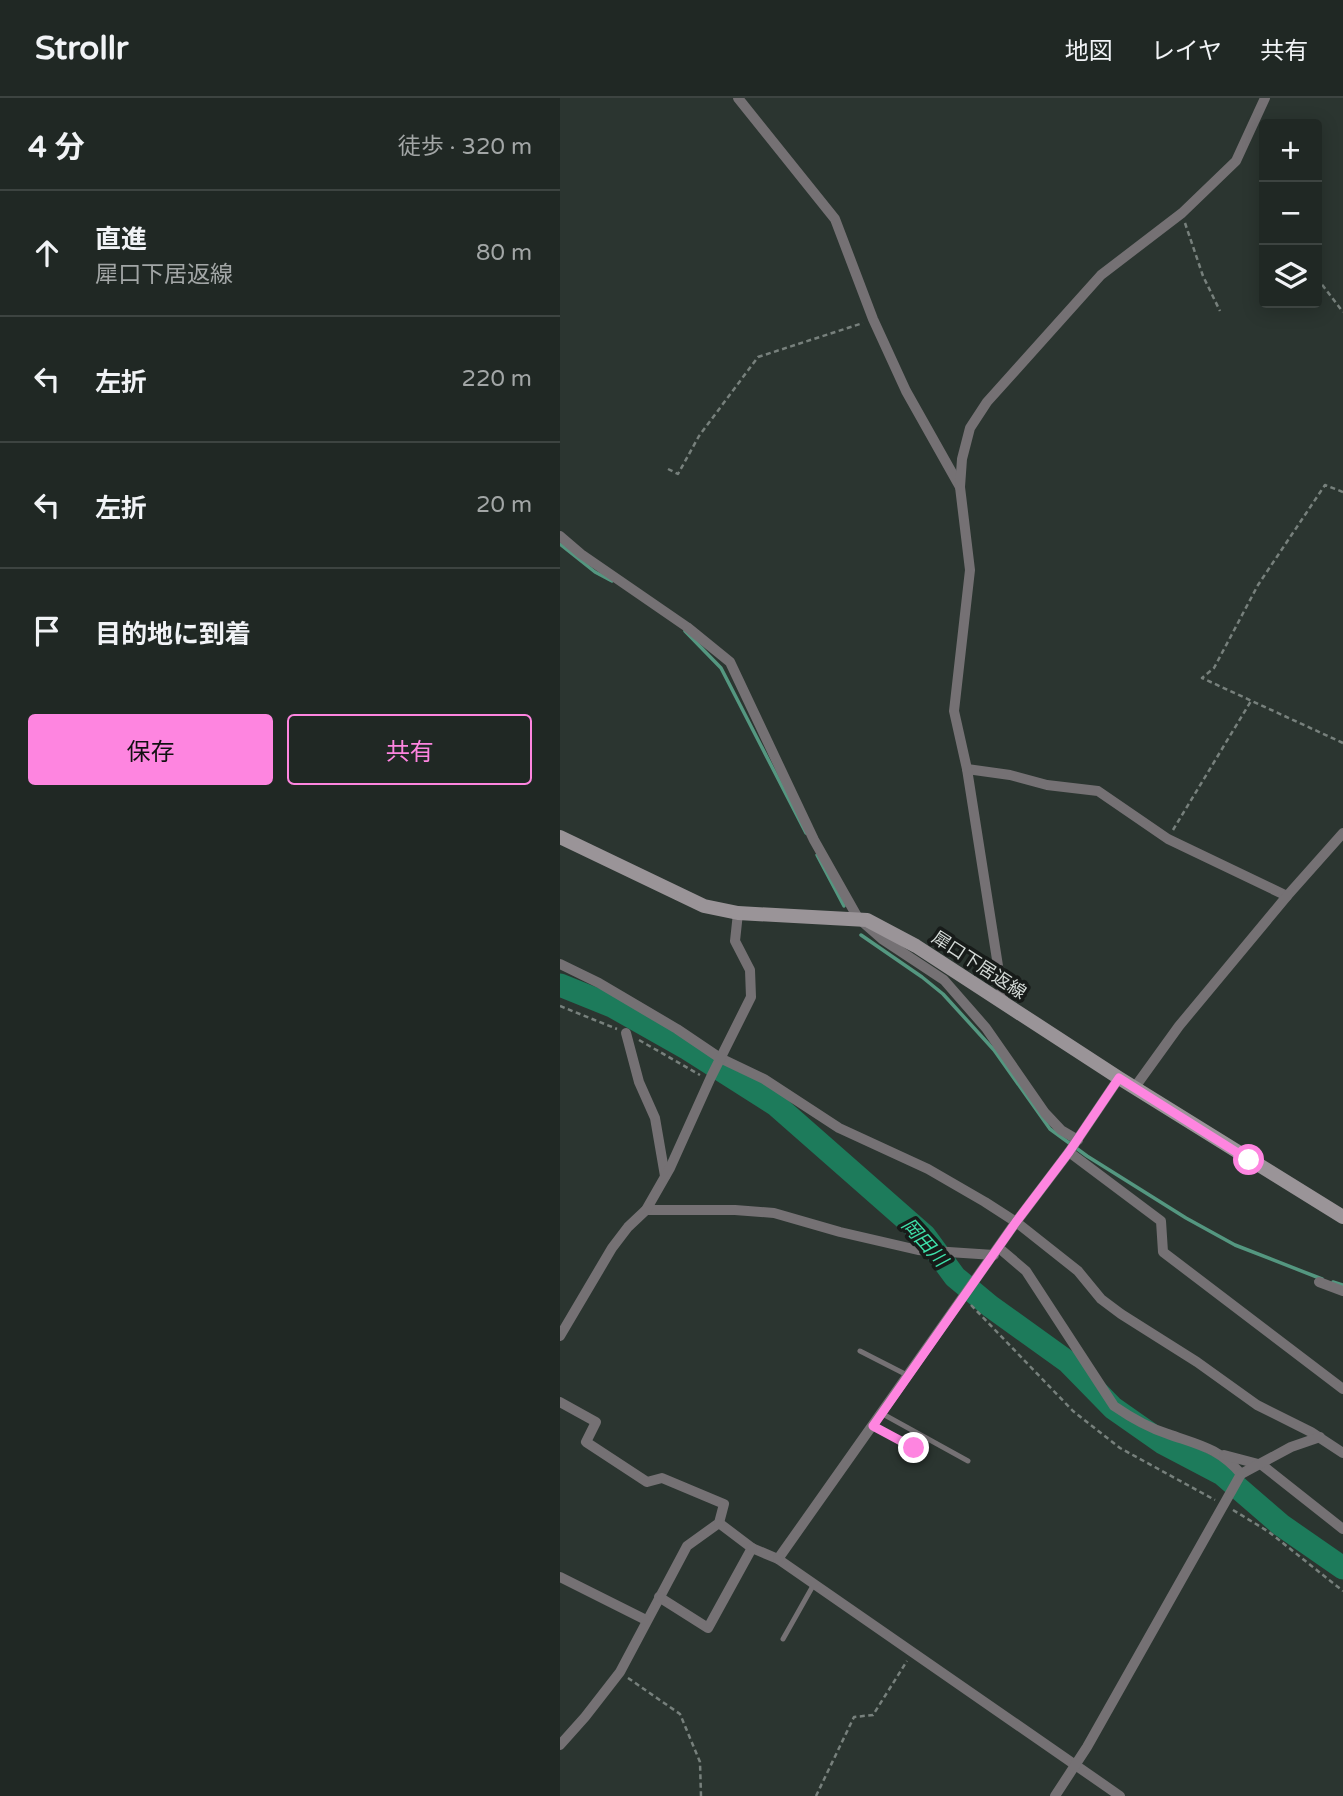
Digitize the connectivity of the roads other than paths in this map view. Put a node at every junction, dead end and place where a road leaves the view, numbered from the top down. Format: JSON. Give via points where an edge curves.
{"nodes":[{"id":1,"x":738,"y":98,"type":"edge"},
{"id":2,"x":1265,"y":98,"type":"edge"},
{"id":3,"x":960,"y":487,"type":"junction"},
{"id":4,"x":560,"y":536,"type":"edge"},
{"id":5,"x":967,"y":769,"type":"junction"},
{"id":6,"x":1343,"y":833,"type":"edge"},
{"id":7,"x":560,"y":836,"type":"edge"},
{"id":8,"x":1287,"y":896,"type":"junction"},
{"id":9,"x":738,"y":913,"type":"junction"},
{"id":10,"x":858,"y":918,"type":"junction"},
{"id":11,"x":560,"y":964,"type":"edge"},
{"id":12,"x":1004,"y":1004,"type":"junction"},
{"id":13,"x":626,"y":1033,"type":"dead end"},
{"id":14,"x":720,"y":1058,"type":"junction"},
{"id":15,"x":1119,"y":1078,"type":"junction"},
{"id":16,"x":1135,"y":1087,"type":"junction"},
{"id":17,"x":1078,"y":1140,"type":"junction"},
{"id":18,"x":1069,"y":1152,"type":"junction"},
{"id":19,"x":665,"y":1176,"type":"junction"},
{"id":20,"x":646,"y":1210,"type":"junction"},
{"id":21,"x":1343,"y":1217,"type":"edge"},
{"id":22,"x":1016,"y":1222,"type":"junction"},
{"id":23,"x":997,"y":1252,"type":"junction"},
{"id":24,"x":1320,"y":1282,"type":"dead end"},
{"id":25,"x":1343,"y":1291,"type":"edge"},
{"id":26,"x":560,"y":1336,"type":"edge"},
{"id":27,"x":860,"y":1351,"type":"dead end"},
{"id":28,"x":908,"y":1376,"type":"junction"},
{"id":29,"x":1343,"y":1389,"type":"edge"},
{"id":30,"x":560,"y":1402,"type":"edge"},
{"id":31,"x":881,"y":1413,"type":"junction"},
{"id":32,"x":873,"y":1426,"type":"junction"},
{"id":33,"x":1320,"y":1437,"type":"junction"},
{"id":34,"x":914,"y":1448,"type":"dead end"},
{"id":35,"x":1218,"y":1453,"type":"junction"},
{"id":36,"x":1343,"y":1453,"type":"edge"},
{"id":37,"x":968,"y":1461,"type":"dead end"},
{"id":38,"x":1262,"y":1465,"type":"junction"},
{"id":39,"x":1241,"y":1474,"type":"junction"},
{"id":40,"x":719,"y":1523,"type":"junction"},
{"id":41,"x":1343,"y":1529,"type":"edge"},
{"id":42,"x":752,"y":1548,"type":"junction"},
{"id":43,"x":778,"y":1559,"type":"junction"},
{"id":44,"x":560,"y":1577,"type":"edge"},
{"id":45,"x":814,"y":1584,"type":"junction"},
{"id":46,"x":659,"y":1597,"type":"junction"},
{"id":47,"x":646,"y":1620,"type":"junction"},
{"id":48,"x":783,"y":1639,"type":"dead end"},
{"id":49,"x":560,"y":1745,"type":"edge"},
{"id":50,"x":1075,"y":1765,"type":"junction"},
{"id":51,"x":1055,"y":1796,"type":"edge"},
{"id":52,"x":1120,"y":1796,"type":"edge"}],
"edges":[{"from":1,"to":3,"type":"street","via":[[835,219],[906,391]]},
{"from":2,"to":3,"type":"street","via":[[1236,161],[1182,213],[1101,275],[987,402],[970,428],[961,459]]},
{"from":3,"to":5,"type":"street","via":[[970,570],[954,711]]},
{"from":4,"to":10,"type":"street","via":[[730,662],[814,840]]},
{"from":5,"to":8,"type":"street","via":[[1098,791],[1168,839]]},
{"from":5,"to":12,"type":"street"},
{"from":6,"to":8,"type":"street"},
{"from":7,"to":9,"type":"main road","name":"犀口下居返線","via":[[705,906]]},
{"from":8,"to":16,"type":"street","via":[[1179,1026]]},
{"from":9,"to":10,"type":"main road","name":"犀口下居返線"},
{"from":9,"to":14,"type":"street","via":[[735,941],[750,970],[751,997]]},
{"from":10,"to":12,"type":"main road","name":"犀口下居返線","via":[[916,947]]},
{"from":10,"to":17,"type":"street","via":[[944,980],[986,1028],[1045,1113]]},
{"from":11,"to":14,"type":"street"},
{"from":12,"to":15,"type":"main road","name":"犀口下居返線"},
{"from":13,"to":19,"type":"street","via":[[639,1082],[655,1118]]},
{"from":14,"to":19,"type":"street"},
{"from":14,"to":22,"type":"street","via":[[764,1079],[839,1128],[929,1169]]},
{"from":15,"to":16,"type":"main road","name":"犀口下居返線"},
{"from":15,"to":17,"type":"street"},
{"from":16,"to":21,"type":"main road","name":"犀口下居返線"},
{"from":17,"to":18,"type":"street"},
{"from":18,"to":22,"type":"street"},
{"from":18,"to":29,"type":"street","via":[[1161,1222],[1163,1252]]},
{"from":19,"to":20,"type":"street"},
{"from":20,"to":23,"type":"street","via":[[774,1213],[918,1250]]},
{"from":20,"to":26,"type":"street","via":[[612,1248]]},
{"from":22,"to":23,"type":"street"},
{"from":22,"to":33,"type":"street","via":[[1078,1271],[1101,1299],[1121,1314],[1257,1405]]},
{"from":23,"to":28,"type":"street"},
{"from":23,"to":35,"type":"street","via":[[1027,1271],[1114,1406],[1167,1434]]},
{"from":24,"to":25,"type":"street"},
{"from":27,"to":28,"type":"lane"},
{"from":28,"to":31,"type":"street"},
{"from":30,"to":40,"type":"street","via":[[596,1422],[586,1442],[646,1482],[662,1478],[724,1504]]},
{"from":31,"to":32,"type":"street"},
{"from":31,"to":37,"type":"lane"},
{"from":32,"to":34,"type":"lane"},
{"from":32,"to":43,"type":"street"},
{"from":33,"to":36,"type":"street"},
{"from":33,"to":38,"type":"street","via":[[1291,1447]]},
{"from":35,"to":38,"type":"street"},
{"from":35,"to":39,"type":"street"},
{"from":38,"to":39,"type":"street"},
{"from":38,"to":41,"type":"street"},
{"from":39,"to":50,"type":"street"},
{"from":40,"to":42,"type":"street"},
{"from":40,"to":46,"type":"street","via":[[687,1546]]},
{"from":42,"to":43,"type":"street"},
{"from":42,"to":46,"type":"street","via":[[708,1628]]},
{"from":43,"to":45,"type":"street"},
{"from":44,"to":47,"type":"street"},
{"from":45,"to":48,"type":"lane"},
{"from":45,"to":50,"type":"street"},
{"from":46,"to":47,"type":"street"},
{"from":47,"to":49,"type":"street","via":[[620,1672]]},
{"from":50,"to":51,"type":"street"},
{"from":50,"to":52,"type":"street"}]}
